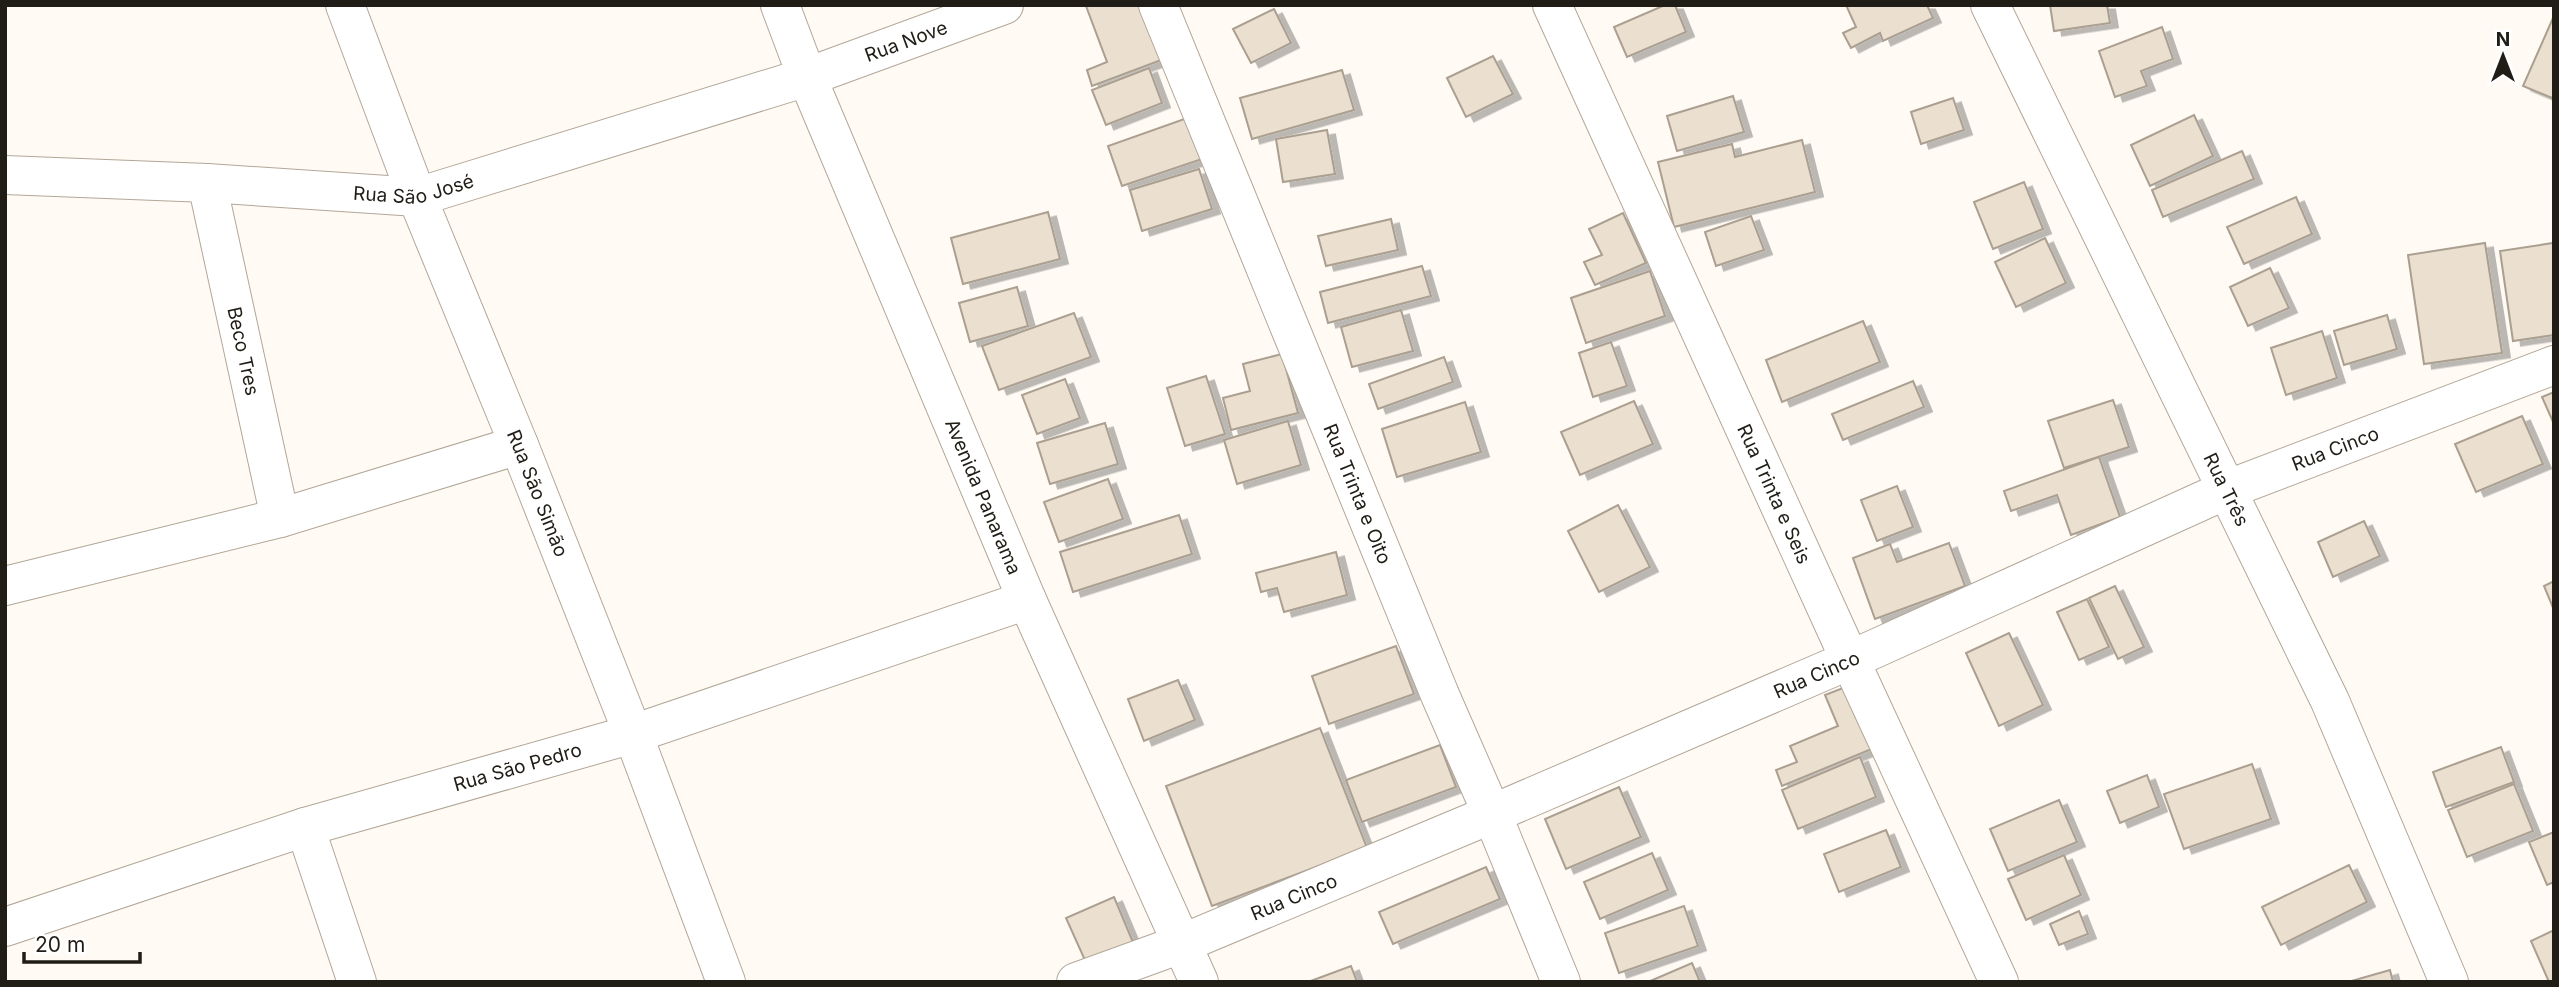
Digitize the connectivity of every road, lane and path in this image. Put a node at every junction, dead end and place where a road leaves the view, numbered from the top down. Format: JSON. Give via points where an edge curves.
{"nodes":[{"id":1,"x":345,"y":5,"type":"edge"},
{"id":2,"x":780,"y":5,"type":"edge"},
{"id":3,"x":1004,"y":5,"type":"edge"},
{"id":4,"x":1158,"y":5,"type":"edge"},
{"id":5,"x":1552,"y":5,"type":"edge"},
{"id":6,"x":1990,"y":5,"type":"edge"},
{"id":7,"x":807,"y":77,"type":"junction"},
{"id":8,"x":5,"y":175,"type":"edge"},
{"id":9,"x":207,"y":183,"type":"junction"},
{"id":10,"x":417,"y":197,"type":"junction"},
{"id":11,"x":2554,"y":365,"type":"edge"},
{"id":12,"x":519,"y":445,"type":"junction"},
{"id":13,"x":2226,"y":490,"type":"junction"},
{"id":14,"x":280,"y":518,"type":"junction"},
{"id":15,"x":5,"y":586,"type":"edge"},
{"id":16,"x":1027,"y":600,"type":"junction"},
{"id":17,"x":1850,"y":660,"type":"junction"},
{"id":18,"x":633,"y":734,"type":"junction"},
{"id":19,"x":1492,"y":814,"type":"junction"},
{"id":20,"x":305,"y":827,"type":"junction"},
{"id":21,"x":5,"y":927,"type":"edge"},
{"id":22,"x":1181,"y":944,"type":"junction"},
{"id":23,"x":357,"y":982,"type":"edge"},
{"id":24,"x":726,"y":982,"type":"edge"},
{"id":25,"x":1076,"y":982,"type":"edge"},
{"id":26,"x":1199,"y":982,"type":"edge"},
{"id":27,"x":1561,"y":982,"type":"edge"},
{"id":28,"x":1999,"y":982,"type":"edge"},
{"id":29,"x":2449,"y":982,"type":"edge"}],
"edges":[{"from":1,"to":10,"type":"street","name":"Rua São Simão"},
{"from":2,"to":7,"type":"street","name":"Avenida Panarama"},
{"from":3,"to":7,"type":"street","name":"Rua Nove"},
{"from":4,"to":19,"type":"street","name":"Rua Trinta e Oito"},
{"from":5,"to":17,"type":"street","name":"Rua Trinta e Seis"},
{"from":6,"to":13,"type":"street","name":"Rua Três"},
{"from":7,"to":10,"type":"street","name":"Rua São José"},
{"from":7,"to":16,"type":"street","name":"Avenida Panarama"},
{"from":8,"to":9,"type":"street","name":"Rua São José"},
{"from":9,"to":10,"type":"street","name":"Rua São José"},
{"from":9,"to":14,"type":"street","name":"Beco Tres"},
{"from":10,"to":12,"type":"street","name":"Rua São Simão"},
{"from":11,"to":13,"type":"street","name":"Rua Cinco"},
{"from":12,"to":14,"type":"street"},
{"from":12,"to":18,"type":"street","name":"Rua São Simão"},
{"from":13,"to":17,"type":"street","name":"Rua Cinco"},
{"from":13,"to":29,"type":"street","name":"Rua Três","via":[[2330,701]]},
{"from":14,"to":15,"type":"street"},
{"from":16,"to":18,"type":"street","name":"Rua São Pedro"},
{"from":16,"to":22,"type":"street","name":"Avenida Panarama"},
{"from":17,"to":19,"type":"street","name":"Rua Cinco"},
{"from":17,"to":28,"type":"street","name":"Rua Trinta e Seis"},
{"from":18,"to":20,"type":"street","name":"Rua São Pedro"},
{"from":18,"to":24,"type":"street","name":"Rua São Simão"},
{"from":19,"to":22,"type":"street","name":"Rua Cinco"},
{"from":19,"to":27,"type":"street","name":"Rua Trinta e Oito"},
{"from":20,"to":21,"type":"street","name":"Rua São Pedro"},
{"from":20,"to":23,"type":"street"},
{"from":22,"to":25,"type":"street","name":"Rua Cinco"},
{"from":22,"to":26,"type":"street","name":"Avenida Panarama"}]}
